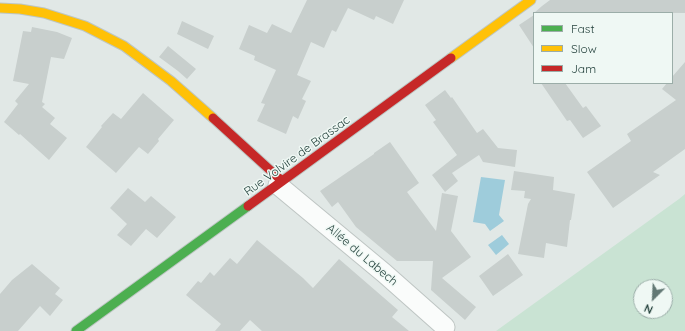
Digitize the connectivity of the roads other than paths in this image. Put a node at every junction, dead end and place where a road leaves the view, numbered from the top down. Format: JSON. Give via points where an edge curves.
{"nodes":[{"id":1,"x":531,"y":0,"type":"edge"},
{"id":2,"x":0,"y":8,"type":"edge"},
{"id":3,"x":280,"y":183,"type":"junction"},
{"id":4,"x":445,"y":327,"type":"dead end"},
{"id":5,"x":76,"y":331,"type":"edge"}],
"edges":[{"from":1,"to":3,"type":"street","name":"Rue Volvire de Brassac"},
{"from":2,"to":3,"type":"street","via":[[44,13],[85,26],[124,46],[171,81]]},
{"from":3,"to":4,"type":"street","name":"Allée du Labech"},
{"from":3,"to":5,"type":"street","name":"Rue Volvire de Brassac"}]}
